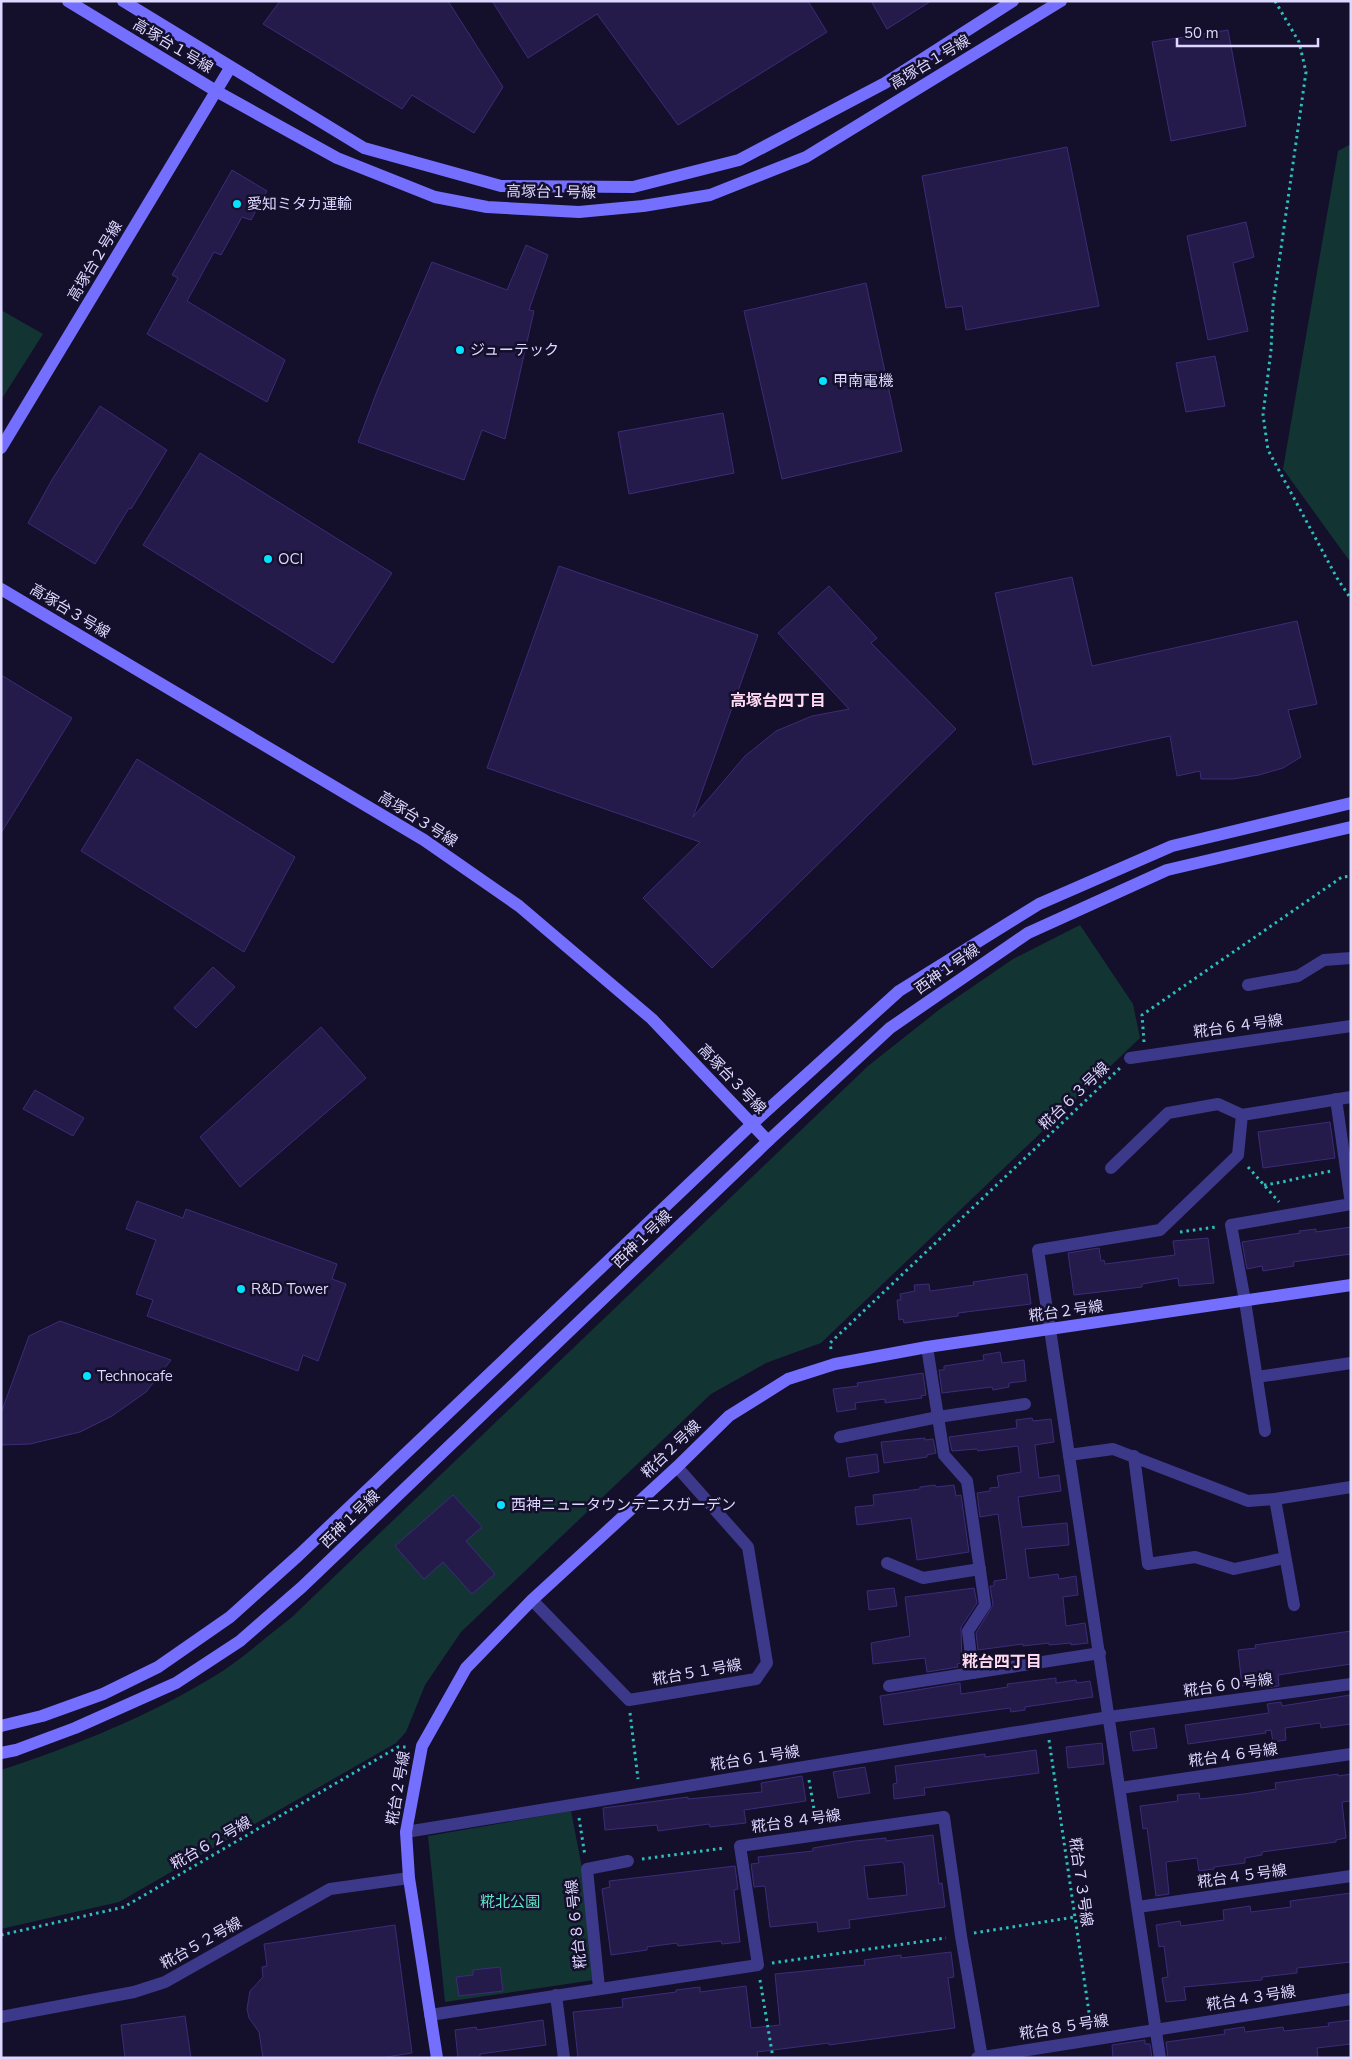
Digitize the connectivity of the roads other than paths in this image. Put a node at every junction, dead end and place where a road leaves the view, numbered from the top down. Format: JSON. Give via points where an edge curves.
{"nodes":[{"id":1,"x":68,"y":1,"type":"edge"},
{"id":2,"x":123,"y":1,"type":"edge"},
{"id":3,"x":1013,"y":1,"type":"edge"},
{"id":4,"x":1061,"y":1,"type":"edge"},
{"id":5,"x":230,"y":68,"type":"junction"},
{"id":6,"x":216,"y":91,"type":"junction"},
{"id":7,"x":1,"y":448,"type":"edge"},
{"id":8,"x":1,"y":589,"type":"edge"},
{"id":9,"x":1351,"y":803,"type":"edge"},
{"id":10,"x":1351,"y":827,"type":"edge"},
{"id":11,"x":1351,"y":958,"type":"edge"},
{"id":12,"x":1248,"y":985,"type":"dead end"},
{"id":13,"x":1351,"y":1026,"type":"edge"},
{"id":14,"x":1130,"y":1058,"type":"road end"},
{"id":15,"x":1351,"y":1097,"type":"edge"},
{"id":16,"x":1336,"y":1099,"type":"junction"},
{"id":17,"x":1242,"y":1115,"type":"junction"},
{"id":18,"x":752,"y":1124,"type":"junction"},
{"id":19,"x":768,"y":1141,"type":"junction"},
{"id":20,"x":1111,"y":1168,"type":"dead end"},
{"id":21,"x":1351,"y":1285,"type":"edge"},
{"id":22,"x":1245,"y":1300,"type":"junction"},
{"id":23,"x":1050,"y":1329,"type":"junction"},
{"id":24,"x":927,"y":1347,"type":"junction"},
{"id":25,"x":1351,"y":1363,"type":"edge"},
{"id":26,"x":1257,"y":1377,"type":"junction"},
{"id":27,"x":1025,"y":1404,"type":"dead end"},
{"id":28,"x":938,"y":1417,"type":"junction"},
{"id":29,"x":1265,"y":1431,"type":"dead end"},
{"id":30,"x":840,"y":1437,"type":"dead end"},
{"id":31,"x":1070,"y":1455,"type":"junction"},
{"id":32,"x":1134,"y":1456,"type":"junction"},
{"id":33,"x":676,"y":1468,"type":"junction"},
{"id":34,"x":1351,"y":1486,"type":"edge"},
{"id":35,"x":1275,"y":1499,"type":"junction"},
{"id":36,"x":1285,"y":1558,"type":"junction"},
{"id":37,"x":887,"y":1562,"type":"dead end"},
{"id":38,"x":980,"y":1569,"type":"junction"},
{"id":39,"x":532,"y":1600,"type":"junction"},
{"id":40,"x":1294,"y":1605,"type":"dead end"},
{"id":41,"x":1100,"y":1653,"type":"junction"},
{"id":42,"x":973,"y":1673,"type":"junction"},
{"id":43,"x":1351,"y":1684,"type":"edge"},
{"id":44,"x":890,"y":1686,"type":"dead end"},
{"id":45,"x":1109,"y":1717,"type":"junction"},
{"id":46,"x":1,"y":1726,"type":"edge"},
{"id":47,"x":1,"y":1753,"type":"edge"},
{"id":48,"x":1351,"y":1754,"type":"edge"},
{"id":49,"x":1120,"y":1788,"type":"junction"},
{"id":50,"x":406,"y":1832,"type":"junction"},
{"id":51,"x":628,"y":1861,"type":"road end"},
{"id":52,"x":1351,"y":1876,"type":"edge"},
{"id":53,"x":409,"y":1878,"type":"junction"},
{"id":54,"x":1138,"y":1907,"type":"junction"},
{"id":55,"x":599,"y":1988,"type":"junction"},
{"id":56,"x":556,"y":1995,"type":"junction"},
{"id":57,"x":1351,"y":1999,"type":"edge"},
{"id":58,"x":430,"y":2015,"type":"junction"},
{"id":59,"x":1,"y":2017,"type":"edge"},
{"id":60,"x":1156,"y":2029,"type":"junction"},
{"id":61,"x":437,"y":2058,"type":"edge"},
{"id":62,"x":564,"y":2058,"type":"edge"},
{"id":63,"x":980,"y":2058,"type":"edge"},
{"id":64,"x":1160,"y":2058,"type":"edge"}],
"edges":[{"from":1,"to":6,"type":"street","name":"高塚台１号線"},
{"from":2,"to":5,"type":"street","name":"高塚台１号線"},
{"from":3,"to":5,"type":"street","name":"高塚台１号線","via":[[885,82],[739,160],[633,187],[501,186],[364,148]]},
{"from":4,"to":6,"type":"street","name":"高塚台１号線","via":[[806,157],[710,194],[643,206],[579,212],[487,207],[434,197],[337,158]]},
{"from":5,"to":6,"type":"street","name":"高塚台２号線"},
{"from":6,"to":7,"type":"street","name":"高塚台２号線"},
{"from":8,"to":18,"type":"street","name":"高塚台３号線","via":[[424,840],[519,906],[652,1019]]},
{"from":9,"to":18,"type":"street","name":"西神１号線","via":[[1172,846],[1039,904],[898,990]]},
{"from":10,"to":19,"type":"street","name":"西神１号線","via":[[1167,870],[1028,934],[890,1028]]},
{"from":11,"to":12,"type":"street","via":[[1324,960],[1298,976]]},
{"from":13,"to":14,"type":"street","name":"糀台６４号線"},
{"from":15,"to":16,"type":"street"},
{"from":16,"to":17,"type":"street"},
{"from":16,"to":22,"type":"street","via":[[1350,1204],[1231,1225]]},
{"from":17,"to":20,"type":"street","via":[[1218,1104],[1168,1113]]},
{"from":17,"to":23,"type":"street","via":[[1238,1155],[1160,1230],[1038,1250]]},
{"from":18,"to":19,"type":"street","name":"高塚台３号線"},
{"from":18,"to":46,"type":"street","name":"西神１号線","via":[[230,1617],[158,1667],[104,1694],[42,1716]]},
{"from":19,"to":47,"type":"street","name":"西神１号線","via":[[302,1587],[240,1641],[176,1683],[125,1707]]},
{"from":21,"to":22,"type":"street","name":"糀台２号線"},
{"from":22,"to":23,"type":"street","name":"糀台２号線"},
{"from":22,"to":26,"type":"street"},
{"from":23,"to":24,"type":"street","name":"糀台２号線"},
{"from":23,"to":31,"type":"street"},
{"from":24,"to":28,"type":"street"},
{"from":24,"to":33,"type":"street","name":"糀台２号線","via":[[835,1364],[788,1379],[729,1416]]},
{"from":25,"to":26,"type":"street"},
{"from":26,"to":29,"type":"street"},
{"from":27,"to":28,"type":"street"},
{"from":28,"to":30,"type":"street"},
{"from":28,"to":38,"type":"street","via":[[944,1455],[967,1481]]},
{"from":31,"to":32,"type":"street","via":[[1113,1449]]},
{"from":31,"to":41,"type":"street"},
{"from":32,"to":35,"type":"street","via":[[1248,1501]]},
{"from":32,"to":36,"type":"street","via":[[1148,1564],[1195,1557],[1234,1569]]},
{"from":33,"to":39,"type":"street","name":"糀台２号線"},
{"from":33,"to":39,"type":"street","name":"糀台５１号線","via":[[748,1546],[767,1663],[756,1679],[629,1700]]},
{"from":34,"to":35,"type":"street"},
{"from":35,"to":36,"type":"street"},
{"from":36,"to":40,"type":"street"},
{"from":37,"to":38,"type":"street","via":[[923,1578]]},
{"from":38,"to":42,"type":"street","via":[[985,1605],[968,1631]]},
{"from":39,"to":50,"type":"street","name":"糀台２号線","via":[[466,1668],[422,1746]]},
{"from":41,"to":42,"type":"street"},
{"from":41,"to":45,"type":"street"},
{"from":42,"to":44,"type":"street"},
{"from":43,"to":45,"type":"street","name":"糀台６０号線"},
{"from":45,"to":49,"type":"street"},
{"from":45,"to":50,"type":"street","name":"糀台６１号線"},
{"from":48,"to":49,"type":"street","name":"糀台４６号線"},
{"from":49,"to":54,"type":"street"},
{"from":50,"to":53,"type":"street","name":"糀台２号線"},
{"from":51,"to":55,"type":"street","name":"糀台８６号線","via":[[587,1869]]},
{"from":52,"to":54,"type":"street","name":"糀台４５号線"},
{"from":53,"to":58,"type":"street","name":"糀台２号線"},
{"from":53,"to":59,"type":"street","name":"糀台５２号線","via":[[330,1889],[165,1982],[134,1992]]},
{"from":54,"to":60,"type":"street"},
{"from":55,"to":56,"type":"street"},
{"from":55,"to":63,"type":"street","name":"糀台８４号線","via":[[758,1965],[740,1846],[944,1817]]},
{"from":56,"to":58,"type":"street"},
{"from":56,"to":62,"type":"street"},
{"from":57,"to":60,"type":"street","name":"糀台４３号線"},
{"from":58,"to":61,"type":"street","name":"糀台２号線"},
{"from":60,"to":63,"type":"street","name":"糀台８５号線"},
{"from":60,"to":64,"type":"street"}]}
